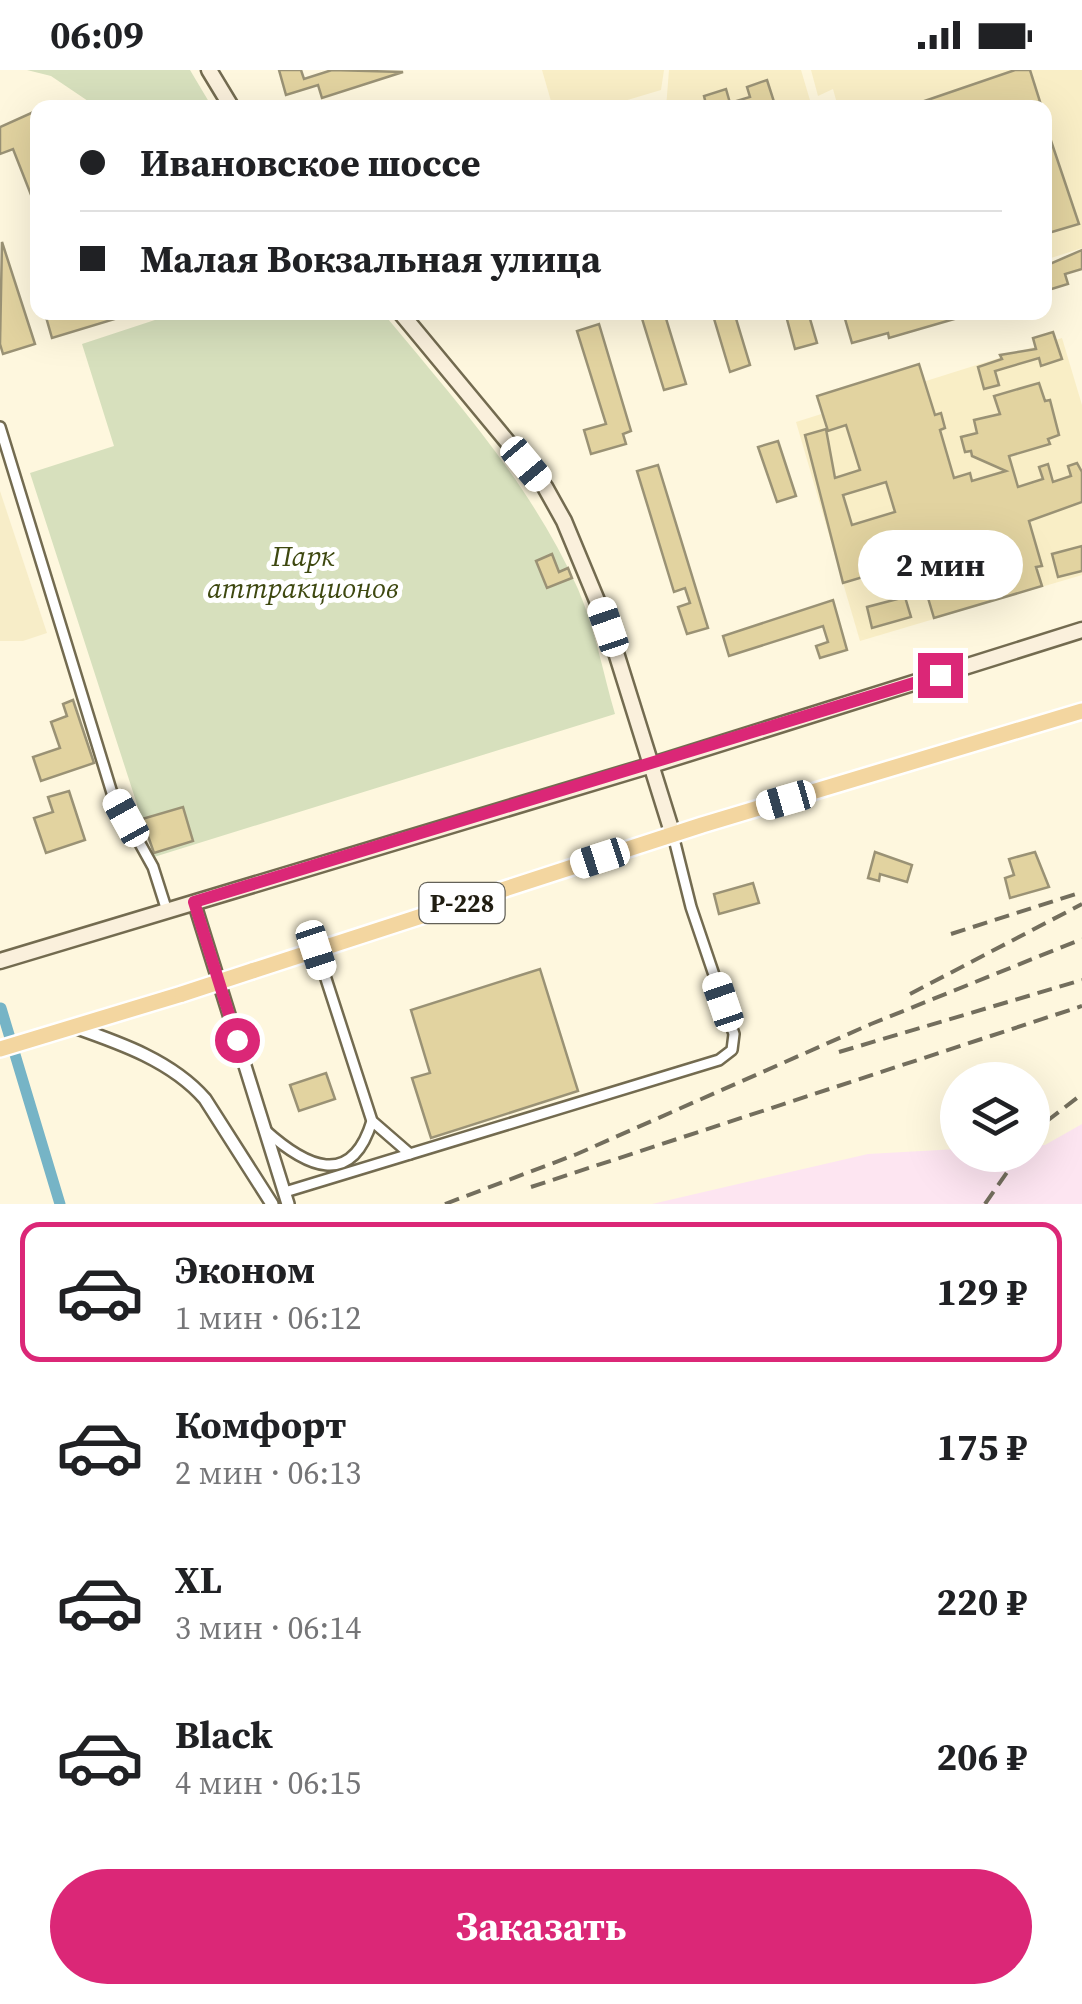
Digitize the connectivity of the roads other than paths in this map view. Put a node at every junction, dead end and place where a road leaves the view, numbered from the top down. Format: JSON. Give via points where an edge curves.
{"nodes":[{"id":1,"x":209,"y":70,"type":"edge"},
{"id":2,"x":227,"y":100,"type":"edge"},
{"id":3,"x":407,"y":320,"type":"edge"},
{"id":4,"x":0,"y":427,"type":"edge"},
{"id":5,"x":1082,"y":630,"type":"edge"},
{"id":6,"x":1082,"y":712,"type":"edge"},
{"id":7,"x":652,"y":765,"type":"junction"},
{"id":8,"x":673,"y":834,"type":"junction"},
{"id":9,"x":194,"y":902,"type":"junction"},
{"id":10,"x":168,"y":911,"type":"junction"},
{"id":11,"x":316,"y":950,"type":"junction"},
{"id":12,"x":0,"y":961,"type":"edge"},
{"id":13,"x":74,"y":1027,"type":"junction"},
{"id":14,"x":0,"y":1049,"type":"edge"},
{"id":15,"x":372,"y":1121,"type":"junction"},
{"id":16,"x":265,"y":1129,"type":"junction"},
{"id":17,"x":410,"y":1154,"type":"junction"},
{"id":18,"x":286,"y":1198,"type":"edge"},
{"id":19,"x":272,"y":1204,"type":"edge"}],
"edges":[{"from":1,"to":2,"type":"main road"},
{"from":3,"to":7,"type":"main road","via":[[545,487],[564,520],[597,595]]},
{"from":4,"to":10,"type":"street","via":[[112,793],[153,867]]},
{"from":5,"to":7,"type":"main road"},
{"from":6,"to":8,"type":"highway","number":"Р-228"},
{"from":7,"to":8,"type":"main road"},
{"from":7,"to":9,"type":"main road"},
{"from":8,"to":11,"type":"highway","number":"Р-228"},
{"from":8,"to":17,"type":"street","via":[[734,1034],[732,1050],[719,1060]]},
{"from":9,"to":10,"type":"main road"},
{"from":9,"to":16,"type":"street"},
{"from":10,"to":12,"type":"main road"},
{"from":11,"to":13,"type":"highway","number":"Р-228","bridge":true},
{"from":11,"to":15,"type":"street"},
{"from":13,"to":14,"type":"highway","number":"Р-228"},
{"from":13,"to":19,"type":"street","via":[[140,1053],[192,1085]]},
{"from":15,"to":16,"type":"street","via":[[366,1142],[334,1165],[292,1154]]},
{"from":15,"to":17,"type":"street"},
{"from":16,"to":18,"type":"street"},
{"from":17,"to":18,"type":"street"}]}
